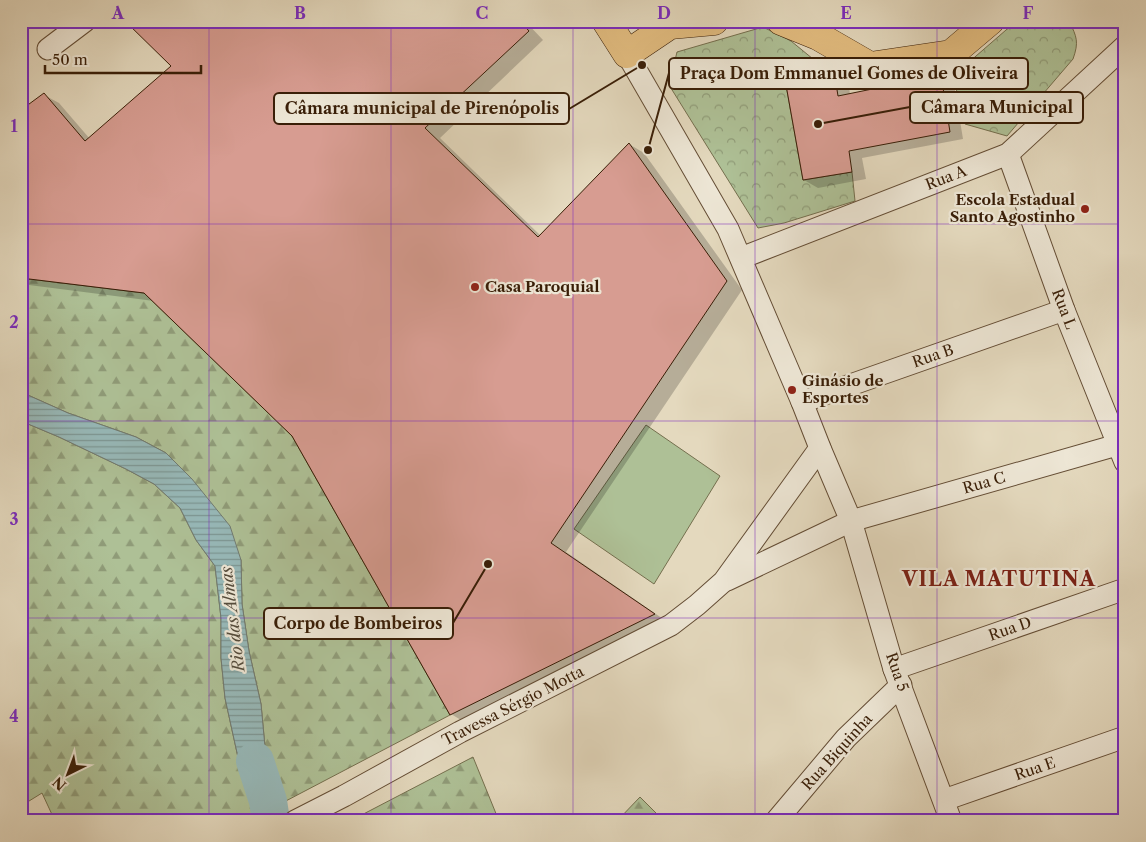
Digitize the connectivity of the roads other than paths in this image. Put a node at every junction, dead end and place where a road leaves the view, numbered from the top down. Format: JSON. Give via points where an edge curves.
{"nodes":[{"id":1,"x":84,"y":21,"type":"edge"},
{"id":2,"x":606,"y":21,"type":"edge"},
{"id":3,"x":714,"y":21,"type":"edge"},
{"id":4,"x":781,"y":21,"type":"edge"},
{"id":5,"x":990,"y":21,"type":"edge"},
{"id":6,"x":669,"y":23,"type":"edge"},
{"id":7,"x":1123,"y":45,"type":"edge"},
{"id":8,"x":48,"y":49,"type":"dead end"},
{"id":9,"x":627,"y":54,"type":"junction"},
{"id":10,"x":1008,"y":154,"type":"junction"},
{"id":11,"x":741,"y":258,"type":"junction"},
{"id":12,"x":1064,"y":310,"type":"junction"},
{"id":13,"x":802,"y":402,"type":"junction"},
{"id":14,"x":820,"y":448,"type":"junction"},
{"id":15,"x":1123,"y":458,"type":"edge"},
{"id":16,"x":851,"y":521,"type":"junction"},
{"id":17,"x":724,"y":581,"type":"junction"},
{"id":18,"x":1125,"y":589,"type":"edge"},
{"id":19,"x":898,"y":677,"type":"junction"},
{"id":20,"x":1125,"y":738,"type":"edge"},
{"id":21,"x":944,"y":800,"type":"junction"},
{"id":22,"x":295,"y":821,"type":"edge"},
{"id":23,"x":776,"y":821,"type":"edge"},
{"id":24,"x":952,"y":821,"type":"edge"}],
"edges":[{"from":1,"to":8,"type":"street"},
{"from":2,"to":9,"type":"main road"},
{"from":3,"to":6,"type":"main road"},
{"from":4,"to":5,"type":"main road","via":[[818,36],[870,66],[951,54]]},
{"from":6,"to":9,"type":"main road"},
{"from":7,"to":10,"type":"street","name":"Rua A"},
{"from":9,"to":11,"type":"street","name":"Rua 5","via":[[728,229]]},
{"from":10,"to":11,"type":"street","name":"Rua A"},
{"from":10,"to":12,"type":"street","name":"Rua L"},
{"from":11,"to":13,"type":"street","name":"Rua 5"},
{"from":12,"to":13,"type":"street","name":"Rua B"},
{"from":12,"to":15,"type":"street","name":"Rua L"},
{"from":13,"to":14,"type":"street","name":"Rua 5"},
{"from":14,"to":16,"type":"street","name":"Rua 5"},
{"from":14,"to":17,"type":"street"},
{"from":15,"to":16,"type":"street","name":"Rua C"},
{"from":16,"to":17,"type":"street","name":"Rua C"},
{"from":16,"to":19,"type":"street","name":"Rua 5"},
{"from":17,"to":22,"type":"street","name":"Travessa Sérgio Motta","via":[[670,625]]},
{"from":18,"to":19,"type":"street","name":"Rua D"},
{"from":19,"to":21,"type":"street","name":"Rua 5"},
{"from":19,"to":23,"type":"street","name":"Rua Biquinha"},
{"from":20,"to":21,"type":"street","name":"Rua E"},
{"from":21,"to":24,"type":"street","name":"Rua 5"}]}
